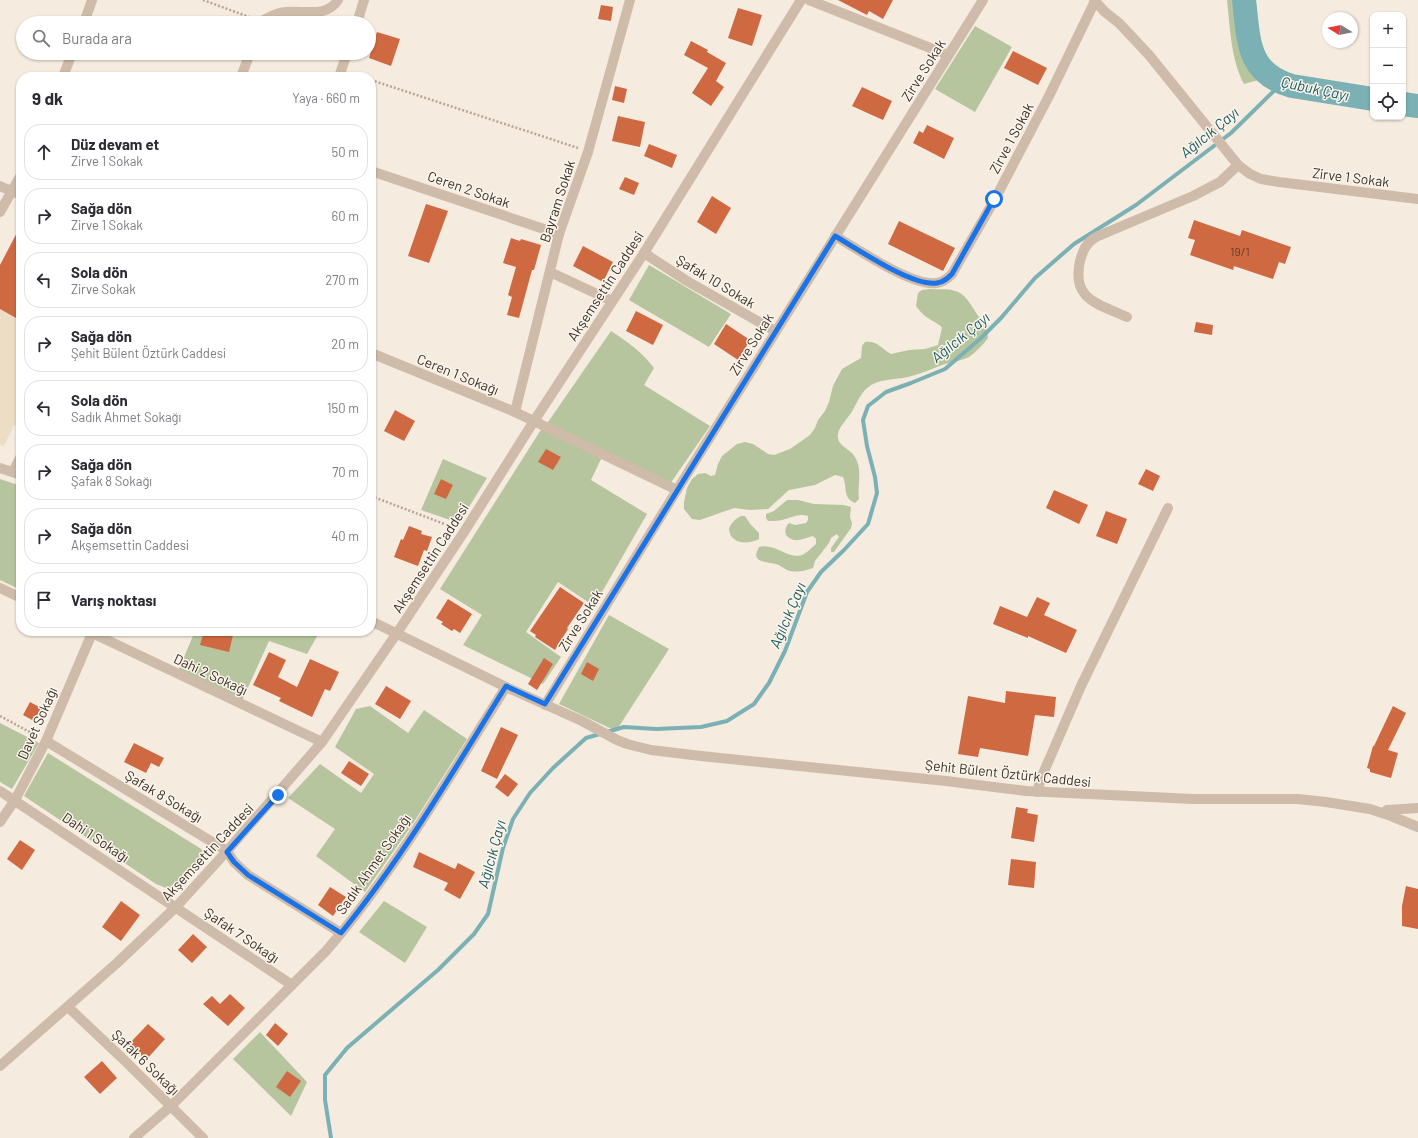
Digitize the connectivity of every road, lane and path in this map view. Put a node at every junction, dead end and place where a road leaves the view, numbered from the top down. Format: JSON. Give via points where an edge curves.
{"nodes":[{"id":1,"x":92,"y":0,"type":"edge"},
{"id":2,"x":203,"y":0,"type":"edge"},
{"id":3,"x":338,"y":0,"type":"edge"},
{"id":4,"x":364,"y":0,"type":"edge"},
{"id":5,"x":630,"y":0,"type":"edge"},
{"id":6,"x":801,"y":0,"type":"edge"},
{"id":7,"x":809,"y":0,"type":"edge"},
{"id":8,"x":983,"y":0,"type":"edge"},
{"id":9,"x":1095,"y":1,"type":"edge"},
{"id":10,"x":86,"y":16,"type":"edge"},
{"id":11,"x":246,"y":16,"type":"edge"},
{"id":12,"x":272,"y":16,"type":"edge"},
{"id":13,"x":358,"y":16,"type":"edge"},
{"id":14,"x":948,"y":55,"type":"junction"},
{"id":15,"x":70,"y":60,"type":"edge"},
{"id":16,"x":247,"y":60,"type":"edge"},
{"id":17,"x":345,"y":60,"type":"edge"},
{"id":18,"x":66,"y":72,"type":"edge"},
{"id":19,"x":243,"y":72,"type":"edge"},
{"id":20,"x":341,"y":72,"type":"edge"},
{"id":21,"x":376,"y":82,"type":"edge"},
{"id":22,"x":588,"y":152,"type":"junction"},
{"id":23,"x":1238,"y":165,"type":"junction"},
{"id":24,"x":376,"y":173,"type":"edge"},
{"id":25,"x":0,"y":186,"type":"edge"},
{"id":26,"x":16,"y":193,"type":"edge"},
{"id":27,"x":1418,"y":198,"type":"edge"},
{"id":28,"x":0,"y":212,"type":"edge"},
{"id":29,"x":558,"y":234,"type":"junction"},
{"id":30,"x":835,"y":236,"type":"junction"},
{"id":31,"x":644,"y":253,"type":"junction"},
{"id":32,"x":550,"y":272,"type":"junction"},
{"id":33,"x":612,"y":302,"type":"junction"},
{"id":34,"x":1127,"y":317,"type":"dead end"},
{"id":35,"x":776,"y":332,"type":"junction"},
{"id":36,"x":376,"y":355,"type":"edge"},
{"id":37,"x":515,"y":412,"type":"junction"},
{"id":38,"x":534,"y":421,"type":"junction"},
{"id":39,"x":0,"y":468,"type":"edge"},
{"id":40,"x":16,"y":473,"type":"edge"},
{"id":41,"x":677,"y":490,"type":"junction"},
{"id":42,"x":376,"y":498,"type":"edge"},
{"id":43,"x":1168,"y":508,"type":"dead end"},
{"id":44,"x":464,"y":532,"type":"junction"},
{"id":45,"x":0,"y":588,"type":"edge"},
{"id":46,"x":16,"y":596,"type":"edge"},
{"id":47,"x":376,"y":623,"type":"edge"},
{"id":48,"x":397,"y":633,"type":"junction"},
{"id":49,"x":89,"y":636,"type":"edge"},
{"id":50,"x":99,"y":636,"type":"edge"},
{"id":51,"x":506,"y":686,"type":"junction"},
{"id":52,"x":545,"y":704,"type":"junction"},
{"id":53,"x":0,"y":716,"type":"edge"},
{"id":54,"x":46,"y":741,"type":"junction"},
{"id":55,"x":322,"y":742,"type":"junction"},
{"id":56,"x":0,"y":791,"type":"edge"},
{"id":57,"x":1037,"y":792,"type":"junction"},
{"id":58,"x":15,"y":800,"type":"junction"},
{"id":59,"x":1418,"y":808,"type":"edge"},
{"id":60,"x":1383,"y":813,"type":"junction"},
{"id":61,"x":0,"y":822,"type":"edge"},
{"id":62,"x":1418,"y":827,"type":"edge"},
{"id":63,"x":227,"y":852,"type":"junction"},
{"id":64,"x":176,"y":907,"type":"junction"},
{"id":65,"x":341,"y":933,"type":"junction"},
{"id":66,"x":292,"y":985,"type":"junction"},
{"id":67,"x":68,"y":1007,"type":"junction"},
{"id":68,"x":0,"y":1066,"type":"edge"},
{"id":69,"x":172,"y":1106,"type":"junction"},
{"id":70,"x":134,"y":1138,"type":"edge"},
{"id":71,"x":203,"y":1138,"type":"edge"}],
"edges":[{"from":1,"to":10,"type":"street"},
{"from":2,"to":11,"type":"path"},
{"from":3,"to":12,"type":"street","via":[[328,10],[285,12]]},
{"from":4,"to":13,"type":"street"},
{"from":5,"to":22,"type":"street","name":"Bayram Sokak"},
{"from":6,"to":31,"type":"street","name":"Akşemsettin Caddesi"},
{"from":7,"to":14,"type":"street"},
{"from":8,"to":14,"type":"street","name":"Zirve Sokak"},
{"from":9,"to":23,"type":"street","name":"Zirve 1 Sokak","via":[[1149,55]]},
{"from":9,"to":30,"type":"street","name":"Zirve 1 Sokak","via":[[1049,96],[994,199],[952,274],[945,281],[937,284],[916,281],[901,275]]},
{"from":14,"to":30,"type":"street","name":"Zirve Sokak"},
{"from":15,"to":18,"type":"street"},
{"from":16,"to":19,"type":"street"},
{"from":17,"to":20,"type":"street"},
{"from":21,"to":22,"type":"path"},
{"from":22,"to":29,"type":"street","name":"Bayram Sokak"},
{"from":23,"to":27,"type":"street","name":"Zirve 1 Sokak","via":[[1261,179]]},
{"from":23,"to":34,"type":"street","via":[[1220,182],[1096,237],[1084,247],[1078,276],[1083,292],[1088,298]]},
{"from":24,"to":29,"type":"street","name":"Ceren 2 Sokak"},
{"from":25,"to":26,"type":"street"},
{"from":26,"to":28,"type":"street"},
{"from":29,"to":32,"type":"street","name":"Bayram Sokak"},
{"from":30,"to":35,"type":"street","name":"Zirve Sokak"},
{"from":31,"to":33,"type":"street","name":"Akşemsettin Caddesi"},
{"from":31,"to":35,"type":"street","name":"Şafak 10 Sokak","via":[[686,281]]},
{"from":32,"to":33,"type":"street"},
{"from":32,"to":37,"type":"street","name":"Bayram Sokak"},
{"from":33,"to":38,"type":"street","name":"Akşemsettin Caddesi"},
{"from":35,"to":41,"type":"street","name":"Zirve Sokak"},
{"from":36,"to":37,"type":"street","name":"Ceren 1 Sokağı"},
{"from":37,"to":38,"type":"street","name":"Ceren 1 Sokağı"},
{"from":38,"to":41,"type":"street","name":"Ceren 1 Sokağı"},
{"from":38,"to":44,"type":"street","name":"Akşemsettin Caddesi"},
{"from":39,"to":40,"type":"street"},
{"from":41,"to":52,"type":"street","name":"Zirve Sokak"},
{"from":42,"to":44,"type":"path"},
{"from":43,"to":57,"type":"street","via":[[1080,686]]},
{"from":44,"to":48,"type":"street","name":"Akşemsettin Caddesi"},
{"from":45,"to":46,"type":"street"},
{"from":47,"to":48,"type":"street"},
{"from":48,"to":51,"type":"street"},
{"from":48,"to":55,"type":"street","name":"Akşemsettin Caddesi"},
{"from":49,"to":54,"type":"street","name":"Davet Sokağı"},
{"from":50,"to":55,"type":"street","name":"Dahi 2 Sokağı"},
{"from":51,"to":52,"type":"street"},
{"from":51,"to":65,"type":"street","name":"Sadık Ahmet Sokağı","via":[[398,858]]},
{"from":52,"to":57,"type":"street","name":"Şehit Bülent Öztürk Caddesi","via":[[617,740],[651,750]]},
{"from":53,"to":54,"type":"path"},
{"from":54,"to":58,"type":"street","name":"Davet Sokağı"},
{"from":54,"to":63,"type":"street","name":"Şafak 8 Sokağı"},
{"from":55,"to":63,"type":"street","name":"Akşemsettin Caddesi"},
{"from":56,"to":58,"type":"street","name":"Dahi 1 Sokağı"},
{"from":57,"to":60,"type":"street","name":"Şehit Bülent Öztürk Caddesi","via":[[1193,799],[1298,799],[1349,805]]},
{"from":58,"to":61,"type":"street","name":"Davet Sokağı"},
{"from":58,"to":64,"type":"street","name":"Dahi 1 Sokağı"},
{"from":59,"to":60,"type":"street","via":[[1386,810]]},
{"from":60,"to":62,"type":"street","name":"Şehit Bülent Öztürk Caddesi"},
{"from":63,"to":64,"type":"street","name":"Akşemsettin Caddesi"},
{"from":63,"to":65,"type":"street","name":"Şafak 8 Sokağı","via":[[248,875]]},
{"from":64,"to":66,"type":"street","name":"Şafak 7 Sokağı"},
{"from":64,"to":67,"type":"street","name":"Akşemsettin Caddesi"},
{"from":65,"to":66,"type":"street","name":"Sadık Ahmet Sokağı"},
{"from":66,"to":69,"type":"street","name":"Sadık Ahmet Sokağı"},
{"from":67,"to":68,"type":"street","name":"Akşemsettin Caddesi"},
{"from":67,"to":69,"type":"street","name":"Şafak 6 Sokağı"},
{"from":69,"to":70,"type":"street","name":"Sadık Ahmet Sokağı"},
{"from":69,"to":71,"type":"street","name":"Şafak 6 Sokağı"}]}
